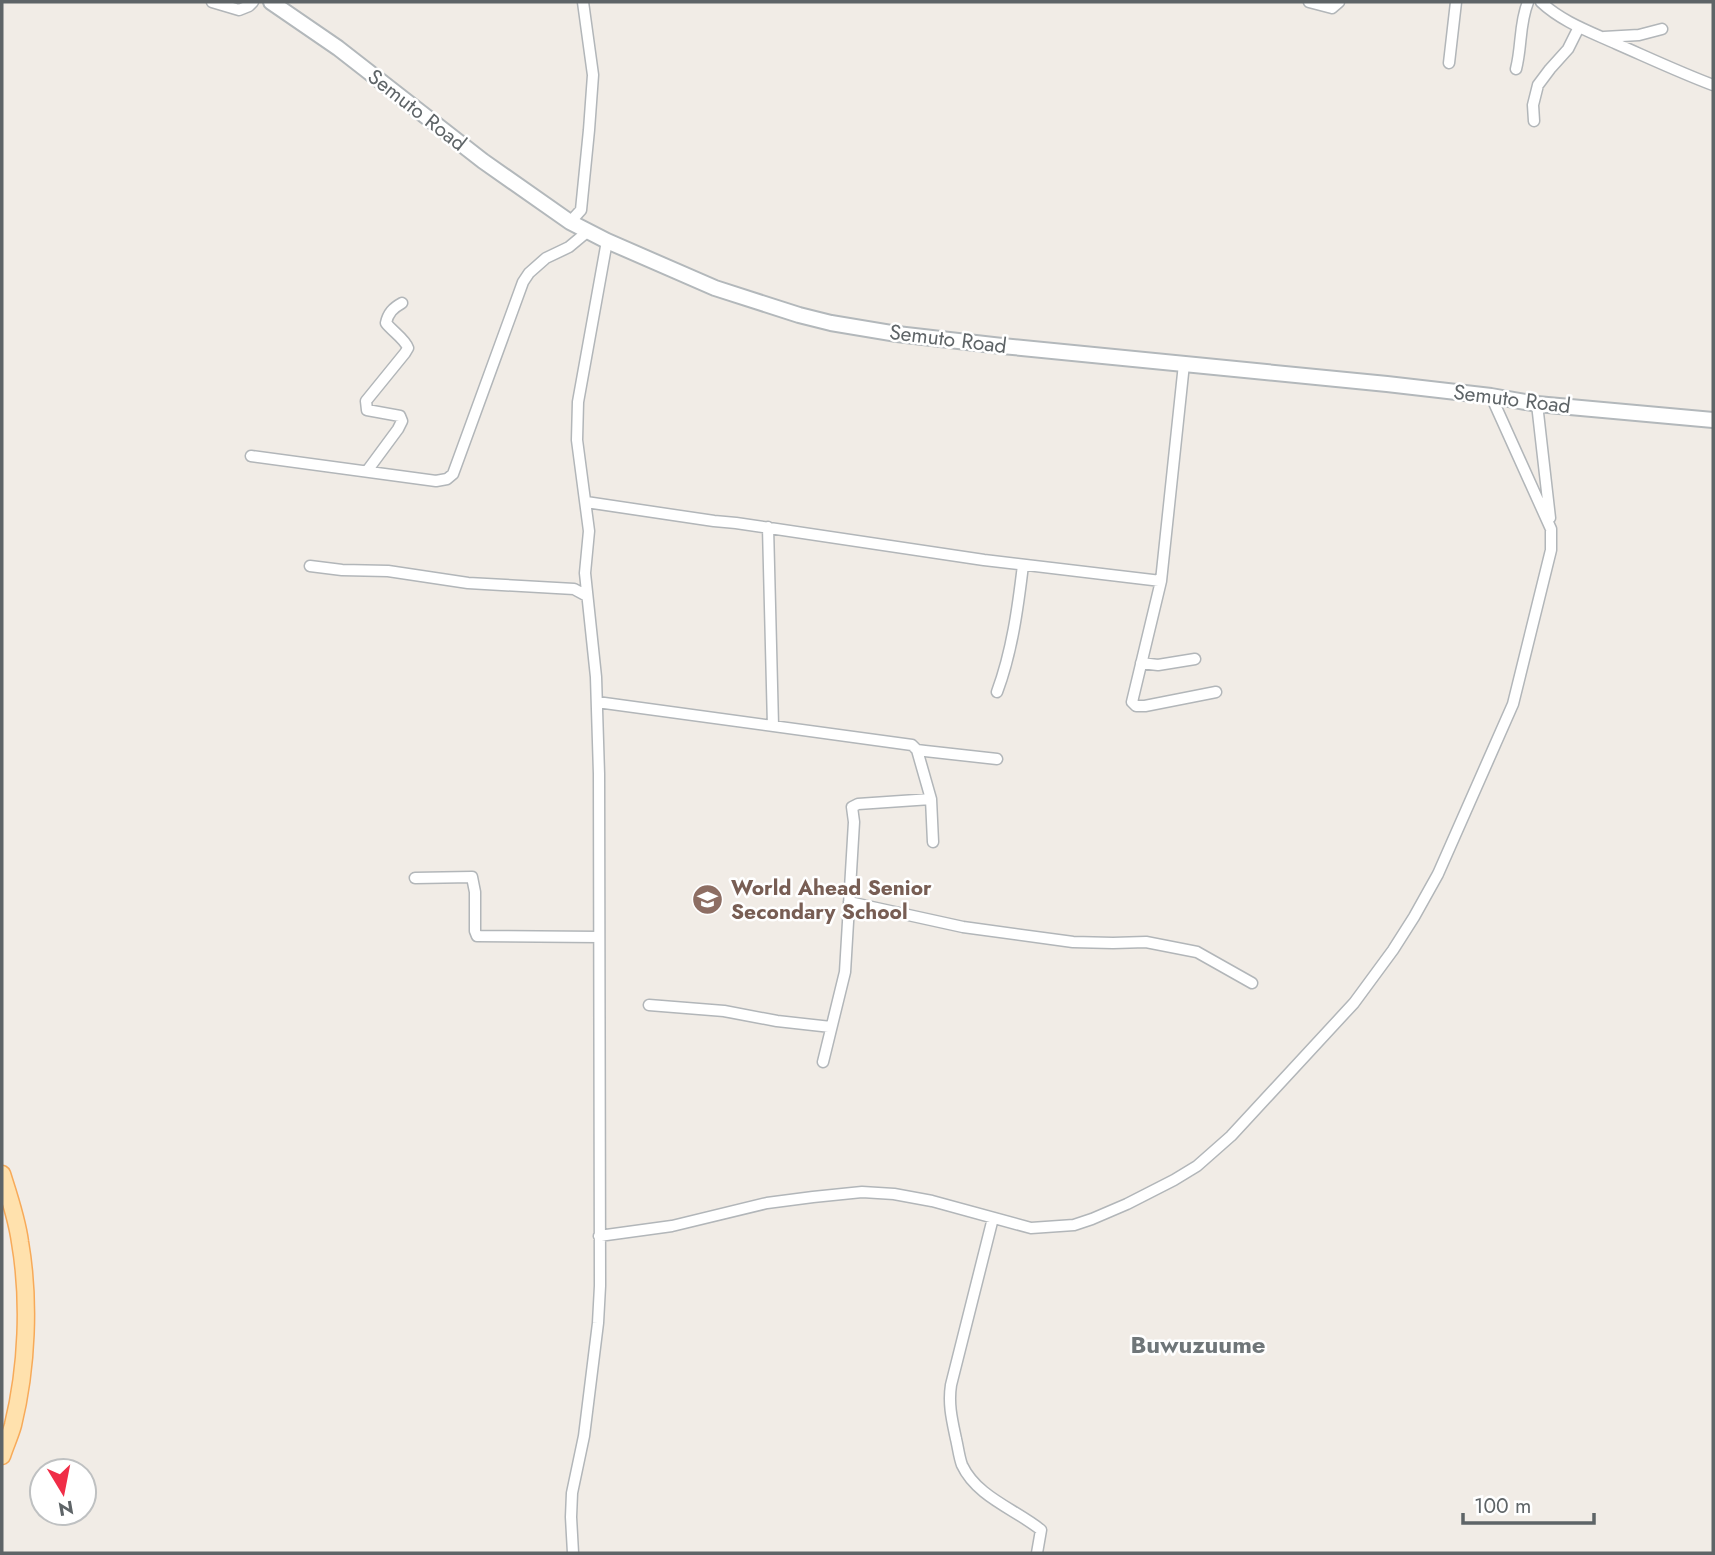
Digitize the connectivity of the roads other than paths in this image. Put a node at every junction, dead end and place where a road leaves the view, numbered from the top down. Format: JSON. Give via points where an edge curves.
{"nodes":[{"id":1,"x":212,"y":2,"type":"edge"},
{"id":2,"x":253,"y":2,"type":"edge"},
{"id":3,"x":271,"y":2,"type":"edge"},
{"id":4,"x":583,"y":2,"type":"edge"},
{"id":5,"x":1309,"y":2,"type":"edge"},
{"id":6,"x":1339,"y":2,"type":"edge"},
{"id":7,"x":1456,"y":2,"type":"edge"},
{"id":8,"x":1528,"y":2,"type":"edge"},
{"id":9,"x":1541,"y":2,"type":"edge"},
{"id":10,"x":1579,"y":27,"type":"junction"},
{"id":11,"x":1662,"y":29,"type":"dead end"},
{"id":12,"x":1601,"y":37,"type":"junction"},
{"id":13,"x":1449,"y":63,"type":"dead end"},
{"id":14,"x":1516,"y":69,"type":"dead end"},
{"id":15,"x":1713,"y":85,"type":"edge"},
{"id":16,"x":1534,"y":121,"type":"dead end"},
{"id":17,"x":570,"y":222,"type":"junction"},
{"id":18,"x":587,"y":232,"type":"junction"},
{"id":19,"x":607,"y":241,"type":"junction"},
{"id":20,"x":402,"y":303,"type":"dead end"},
{"id":21,"x":1184,"y":364,"type":"junction"},
{"id":22,"x":1491,"y":396,"type":"junction"},
{"id":23,"x":1537,"y":404,"type":"junction"},
{"id":24,"x":1713,"y":419,"type":"edge"},
{"id":25,"x":251,"y":457,"type":"dead end"},
{"id":26,"x":367,"y":471,"type":"junction"},
{"id":27,"x":586,"y":502,"type":"junction"},
{"id":28,"x":768,"y":527,"type":"junction"},
{"id":29,"x":1551,"y":529,"type":"junction"},
{"id":30,"x":1023,"y":565,"type":"junction"},
{"id":31,"x":310,"y":566,"type":"dead end"},
{"id":32,"x":1161,"y":580,"type":"junction"},
{"id":33,"x":587,"y":596,"type":"junction"},
{"id":34,"x":1195,"y":659,"type":"dead end"},
{"id":35,"x":1140,"y":663,"type":"junction"},
{"id":36,"x":997,"y":692,"type":"dead end"},
{"id":37,"x":1216,"y":692,"type":"dead end"},
{"id":38,"x":597,"y":702,"type":"junction"},
{"id":39,"x":773,"y":726,"type":"junction"},
{"id":40,"x":917,"y":750,"type":"junction"},
{"id":41,"x":997,"y":758,"type":"dead end"},
{"id":42,"x":931,"y":799,"type":"junction"},
{"id":43,"x":933,"y":842,"type":"dead end"},
{"id":44,"x":415,"y":878,"type":"dead end"},
{"id":45,"x":849,"y":902,"type":"junction"},
{"id":46,"x":599,"y":937,"type":"junction"},
{"id":47,"x":1252,"y":983,"type":"dead end"},
{"id":48,"x":649,"y":1005,"type":"dead end"},
{"id":49,"x":831,"y":1027,"type":"junction"},
{"id":50,"x":823,"y":1062,"type":"dead end"},
{"id":51,"x":2,"y":1174,"type":"edge"},
{"id":52,"x":993,"y":1218,"type":"junction"},
{"id":53,"x":599,"y":1236,"type":"junction"},
{"id":54,"x":2,"y":1456,"type":"edge"},
{"id":55,"x":573,"y":1553,"type":"edge"},
{"id":56,"x":1037,"y":1553,"type":"edge"}],
"edges":[{"from":1,"to":2,"type":"street","via":[[239,10]]},
{"from":3,"to":17,"type":"main road","name":"Semuto Road"},
{"from":4,"to":17,"type":"street","via":[[592,65],[591,103],[581,210]]},
{"from":5,"to":6,"type":"street","via":[[1332,8]]},
{"from":7,"to":13,"type":"street"},
{"from":8,"to":14,"type":"street"},
{"from":9,"to":10,"type":"street"},
{"from":10,"to":12,"type":"street"},
{"from":10,"to":16,"type":"street","via":[[1568,49],[1538,85]]},
{"from":11,"to":12,"type":"street"},
{"from":12,"to":15,"type":"street"},
{"from":17,"to":18,"type":"main road","name":"Semuto Road"},
{"from":18,"to":19,"type":"main road","name":"Semuto Road"},
{"from":18,"to":26,"type":"street","via":[[537,265],[523,282],[453,474],[436,481]]},
{"from":19,"to":21,"type":"main road","name":"Semuto Road","via":[[715,288],[831,323]]},
{"from":19,"to":27,"type":"street","via":[[578,402],[576,440]]},
{"from":20,"to":26,"type":"street","via":[[394,307],[386,323],[408,348],[366,407],[400,416],[402,421]]},
{"from":21,"to":22,"type":"main road","name":"Semuto Road"},
{"from":21,"to":32,"type":"street"},
{"from":22,"to":23,"type":"main road","name":"Semuto Road"},
{"from":22,"to":29,"type":"street"},
{"from":23,"to":24,"type":"main road","name":"Semuto Road"},
{"from":23,"to":29,"type":"street"},
{"from":25,"to":26,"type":"street"},
{"from":27,"to":28,"type":"street"},
{"from":27,"to":33,"type":"street"},
{"from":28,"to":30,"type":"street"},
{"from":28,"to":39,"type":"street"},
{"from":29,"to":52,"type":"street","via":[[1551,550],[1513,704],[1438,874],[1393,950],[1354,1003],[1231,1136],[1174,1180],[1074,1225],[1031,1227]]},
{"from":30,"to":32,"type":"street"},
{"from":30,"to":36,"type":"street"},
{"from":31,"to":33,"type":"street","via":[[574,589]]},
{"from":32,"to":35,"type":"street"},
{"from":33,"to":38,"type":"street"},
{"from":34,"to":35,"type":"street"},
{"from":35,"to":37,"type":"street","via":[[1132,702],[1136,706]]},
{"from":38,"to":39,"type":"street"},
{"from":38,"to":46,"type":"street"},
{"from":39,"to":40,"type":"street"},
{"from":40,"to":41,"type":"street"},
{"from":40,"to":42,"type":"street"},
{"from":42,"to":43,"type":"street"},
{"from":42,"to":45,"type":"street","via":[[852,807]]},
{"from":44,"to":46,"type":"street","via":[[472,877],[477,936]]},
{"from":45,"to":47,"type":"street","via":[[962,927],[1073,942],[1146,942],[1197,952]]},
{"from":45,"to":49,"type":"street","via":[[845,972]]},
{"from":46,"to":53,"type":"street"},
{"from":48,"to":49,"type":"street"},
{"from":49,"to":50,"type":"street"},
{"from":51,"to":54,"type":"main road","via":[[26,1286],[22,1374],[13,1426]]},
{"from":52,"to":53,"type":"street","via":[[915,1197],[862,1192],[759,1205],[672,1226]]},
{"from":52,"to":56,"type":"street","via":[[951,1385],[950,1413],[961,1463],[970,1478],[1041,1530]]},
{"from":53,"to":55,"type":"street","via":[[598,1323],[572,1493]]}]}
